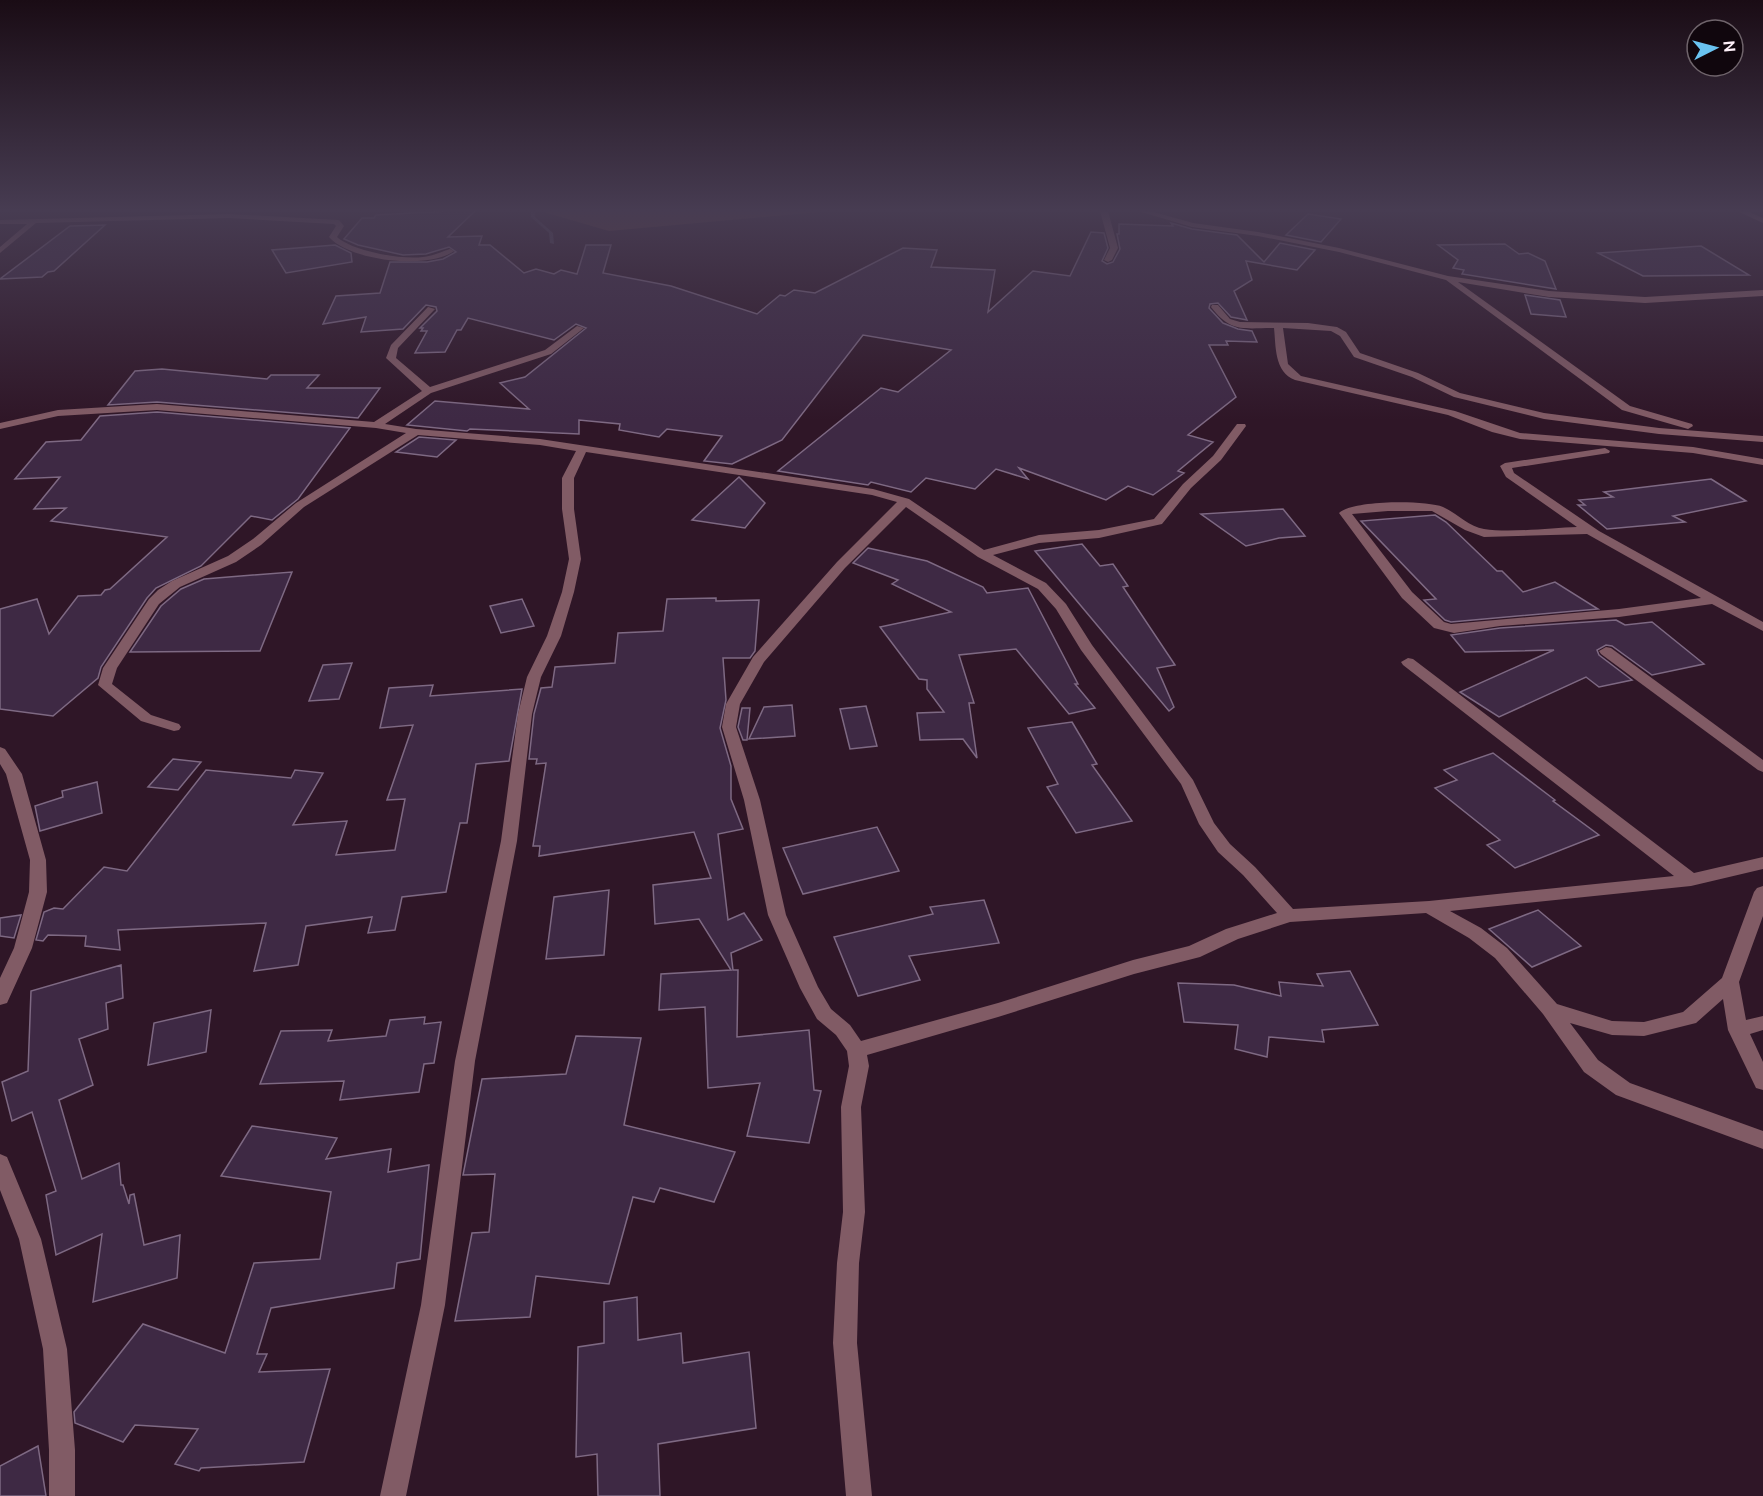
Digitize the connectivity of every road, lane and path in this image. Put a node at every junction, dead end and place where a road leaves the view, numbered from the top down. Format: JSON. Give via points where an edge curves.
{"nodes":[{"id":1,"x":1452,"y":281,"type":"edge"},
{"id":2,"x":1466,"y":281,"type":"edge"},
{"id":3,"x":1763,"y":293,"type":"edge"},
{"id":4,"x":1215,"y":307,"type":"dead end"},
{"id":5,"x":431,"y":309,"type":"dead end"},
{"id":6,"x":1278,"y":326,"type":"junction"},
{"id":7,"x":580,"y":328,"type":"dead end"},
{"id":8,"x":428,"y":391,"type":"junction"},
{"id":9,"x":376,"y":425,"type":"junction"},
{"id":10,"x":0,"y":426,"type":"edge"},
{"id":11,"x":1242,"y":426,"type":"dead end"},
{"id":12,"x":416,"y":432,"type":"junction"},
{"id":13,"x":1719,"y":434,"type":"junction"},
{"id":14,"x":1763,"y":439,"type":"edge"},
{"id":15,"x":1635,"y":447,"type":"junction"},
{"id":16,"x":583,"y":448,"type":"junction"},
{"id":17,"x":1763,"y":462,"type":"edge"},
{"id":18,"x":906,"y":501,"type":"junction"},
{"id":19,"x":1590,"y":530,"type":"junction"},
{"id":20,"x":982,"y":554,"type":"junction"},
{"id":21,"x":1714,"y":600,"type":"junction"},
{"id":22,"x":1763,"y":627,"type":"edge"},
{"id":23,"x":1606,"y":651,"type":"dead end"},
{"id":24,"x":1408,"y":662,"type":"dead end"},
{"id":25,"x":174,"y":727,"type":"dead end"},
{"id":26,"x":0,"y":752,"type":"edge"},
{"id":27,"x":1763,"y":767,"type":"edge"},
{"id":28,"x":1755,"y":865,"type":"edge"},
{"id":29,"x":1691,"y":880,"type":"junction"},
{"id":30,"x":1763,"y":883,"type":"edge"},
{"id":31,"x":1763,"y":892,"type":"edge"},
{"id":32,"x":1429,"y":907,"type":"junction"},
{"id":33,"x":1289,"y":916,"type":"junction"},
{"id":34,"x":1730,"y":982,"type":"junction"},
{"id":35,"x":0,"y":998,"type":"edge"},
{"id":36,"x":1550,"y":1009,"type":"junction"},
{"id":37,"x":1763,"y":1023,"type":"edge"},
{"id":38,"x":1738,"y":1030,"type":"junction"},
{"id":39,"x":856,"y":1050,"type":"junction"},
{"id":40,"x":1763,"y":1082,"type":"edge"},
{"id":41,"x":1763,"y":1140,"type":"edge"},
{"id":42,"x":0,"y":1163,"type":"edge"},
{"id":43,"x":62,"y":1496,"type":"edge"},
{"id":44,"x":393,"y":1496,"type":"edge"},
{"id":45,"x":859,"y":1496,"type":"edge"}],
"edges":[{"from":1,"to":13,"type":"street","via":[[1626,408]]},
{"from":2,"to":3,"type":"street","via":[[1606,299],[1687,299]]},
{"from":4,"to":6,"type":"street","via":[[1232,323]]},
{"from":5,"to":8,"type":"street","via":[[394,347],[392,358]]},
{"from":6,"to":13,"type":"street","via":[[1338,331],[1343,333],[1350,349],[1362,357],[1457,395],[1507,408],[1564,420]]},
{"from":6,"to":15,"type":"street","via":[[1283,365],[1298,378],[1451,413],[1520,436]]},
{"from":7,"to":8,"type":"street","via":[[548,352]]},
{"from":8,"to":9,"type":"street"},
{"from":9,"to":10,"type":"street","via":[[156,407],[58,412]]},
{"from":9,"to":12,"type":"street"},
{"from":11,"to":20,"type":"street","via":[[1158,522],[1099,534],[1039,539]]},
{"from":12,"to":16,"type":"street"},
{"from":12,"to":25,"type":"street","via":[[300,505],[232,559],[176,584],[154,602],[110,668],[105,685],[146,718]]},
{"from":13,"to":14,"type":"street"},
{"from":15,"to":17,"type":"street","via":[[1693,450]]},
{"from":15,"to":19,"type":"street","via":[[1505,466],[1510,475]]},
{"from":16,"to":18,"type":"street"},
{"from":16,"to":44,"type":"street","via":[[568,478],[575,560],[554,636],[534,677],[525,714],[509,841],[465,1061],[433,1305]]},
{"from":18,"to":20,"type":"street"},
{"from":18,"to":39,"type":"street","via":[[841,565],[758,660],[733,704],[729,727],[752,800],[777,915],[824,1014],[843,1030]]},
{"from":19,"to":21,"type":"street"},
{"from":19,"to":21,"type":"street","via":[[1484,532],[1425,507],[1345,513],[1407,595],[1439,625],[1454,629]]},
{"from":20,"to":33,"type":"street","via":[[1042,586],[1062,607],[1086,647],[1188,783],[1207,824],[1224,848]]},
{"from":21,"to":22,"type":"street"},
{"from":23,"to":27,"type":"street"},
{"from":24,"to":29,"type":"street"},
{"from":26,"to":35,"type":"street","via":[[14,774],[38,860],[38,892],[26,939]]},
{"from":28,"to":29,"type":"street"},
{"from":28,"to":30,"type":"street"},
{"from":29,"to":32,"type":"street"},
{"from":31,"to":34,"type":"street"},
{"from":32,"to":33,"type":"street"},
{"from":32,"to":36,"type":"street","via":[[1501,953]]},
{"from":33,"to":39,"type":"street","via":[[1232,934],[1194,952]]},
{"from":34,"to":36,"type":"street","via":[[1689,1018],[1644,1029],[1612,1028]]},
{"from":34,"to":38,"type":"street"},
{"from":36,"to":41,"type":"street","via":[[1591,1066],[1623,1089]]},
{"from":37,"to":38,"type":"street"},
{"from":38,"to":40,"type":"street"},
{"from":39,"to":45,"type":"street","via":[[859,1066],[851,1107],[854,1212],[845,1343]]},
{"from":42,"to":43,"type":"street","via":[[30,1239],[55,1349]]}]}
